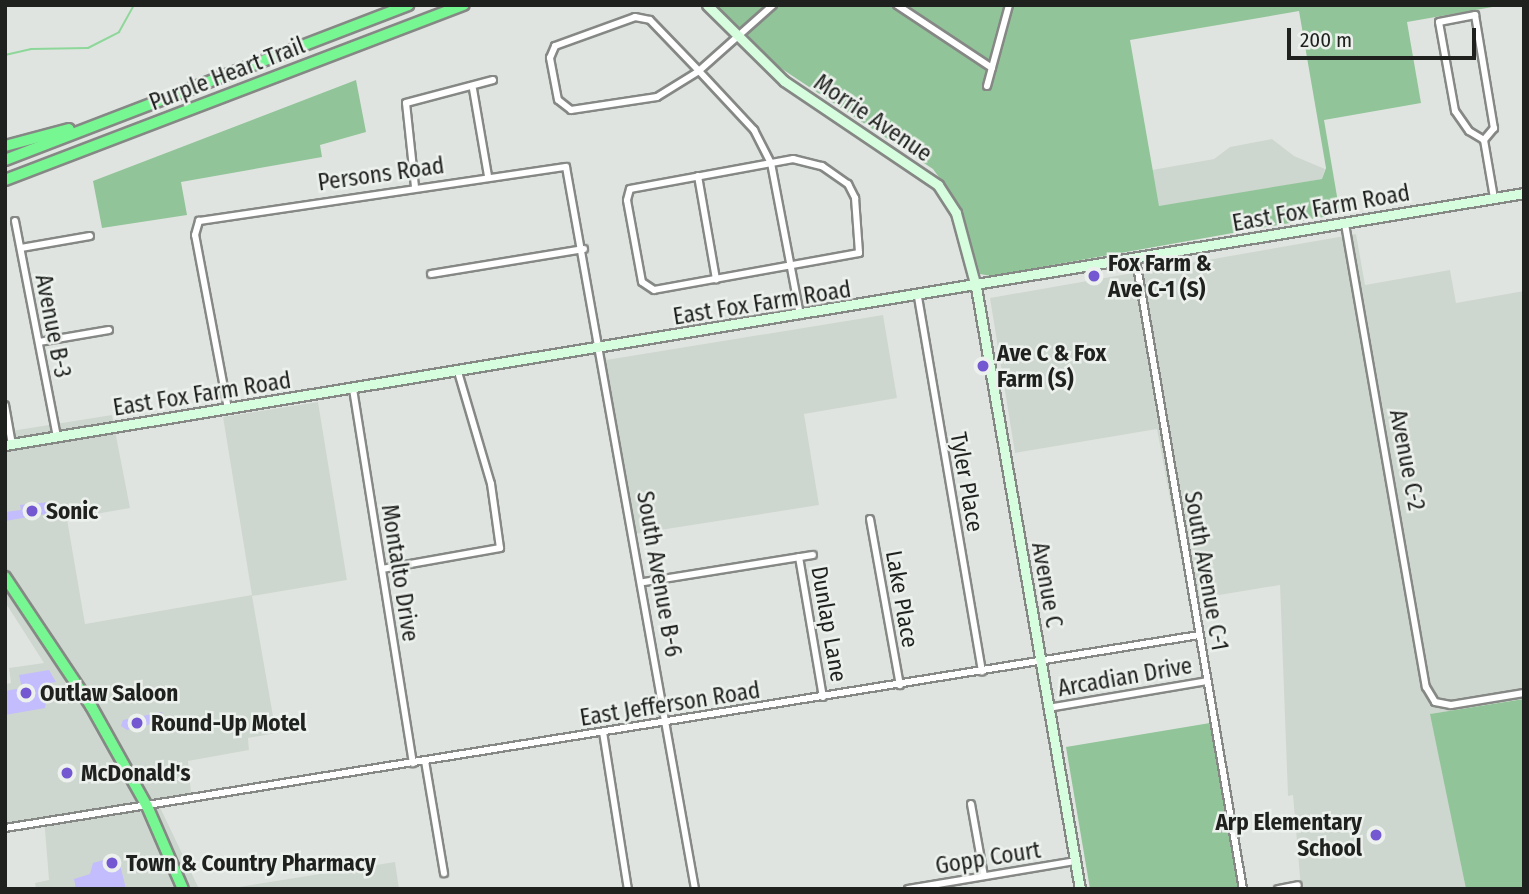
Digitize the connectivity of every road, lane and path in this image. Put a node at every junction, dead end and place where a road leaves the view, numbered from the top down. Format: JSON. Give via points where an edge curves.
{"nodes":[{"id":1,"x":408,"y":5,"type":"edge"},
{"id":2,"x":464,"y":5,"type":"edge"},
{"id":3,"x":707,"y":5,"type":"edge"},
{"id":4,"x":773,"y":5,"type":"edge"},
{"id":5,"x":897,"y":5,"type":"edge"},
{"id":6,"x":1009,"y":5,"type":"edge"},
{"id":7,"x":735,"y":35,"type":"junction"},
{"id":8,"x":992,"y":68,"type":"junction"},
{"id":9,"x":699,"y":71,"type":"junction"},
{"id":10,"x":493,"y":80,"type":"dead end"},
{"id":11,"x":987,"y":86,"type":"dead end"},
{"id":12,"x":473,"y":89,"type":"junction"},
{"id":13,"x":159,"y":100,"type":"junction"},
{"id":14,"x":1484,"y":140,"type":"junction"},
{"id":15,"x":5,"y":146,"type":"edge"},
{"id":16,"x":74,"y":153,"type":"junction"},
{"id":17,"x":5,"y":160,"type":"edge"},
{"id":18,"x":771,"y":163,"type":"junction"},
{"id":19,"x":571,"y":173,"type":"joint"},
{"id":20,"x":488,"y":176,"type":"junction"},
{"id":21,"x":698,"y":176,"type":"junction"},
{"id":22,"x":5,"y":180,"type":"edge"},
{"id":23,"x":5,"y":187,"type":"edge"},
{"id":24,"x":415,"y":187,"type":"junction"},
{"id":25,"x":1524,"y":193,"type":"edge"},
{"id":26,"x":1494,"y":198,"type":"junction"},
{"id":27,"x":15,"y":221,"type":"dead end"},
{"id":28,"x":1345,"y":224,"type":"junction"},
{"id":29,"x":90,"y":236,"type":"dead end"},
{"id":30,"x":21,"y":248,"type":"junction"},
{"id":31,"x":584,"y":249,"type":"junction"},
{"id":32,"x":1136,"y":260,"type":"junction"},
{"id":33,"x":791,"y":267,"type":"junction"},
{"id":34,"x":431,"y":274,"type":"dead end"},
{"id":35,"x":716,"y":279,"type":"junction"},
{"id":36,"x":976,"y":287,"type":"junction"},
{"id":37,"x":919,"y":297,"type":"junction"},
{"id":38,"x":800,"y":316,"type":"junction"},
{"id":39,"x":109,"y":330,"type":"dead end"},
{"id":40,"x":39,"y":342,"type":"junction"},
{"id":41,"x":602,"y":349,"type":"junction"},
{"id":42,"x":458,"y":372,"type":"junction"},
{"id":43,"x":353,"y":389,"type":"junction"},
{"id":44,"x":5,"y":405,"type":"edge"},
{"id":45,"x":228,"y":409,"type":"junction"},
{"id":46,"x":57,"y":438,"type":"junction"},
{"id":47,"x":9,"y":445,"type":"edge"},
{"id":48,"x":870,"y":519,"type":"dead end"},
{"id":49,"x":813,"y":555,"type":"dead end"},
{"id":50,"x":799,"y":557,"type":"junction"},
{"id":51,"x":382,"y":569,"type":"junction"},
{"id":52,"x":5,"y":577,"type":"edge"},
{"id":53,"x":644,"y":582,"type":"junction"},
{"id":54,"x":1199,"y":635,"type":"junction"},
{"id":55,"x":1040,"y":662,"type":"junction"},
{"id":56,"x":982,"y":672,"type":"junction"},
{"id":57,"x":1207,"y":681,"type":"junction"},
{"id":58,"x":900,"y":685,"type":"junction"},
{"id":59,"x":1524,"y":693,"type":"edge"},
{"id":60,"x":823,"y":697,"type":"junction"},
{"id":61,"x":1048,"y":708,"type":"junction"},
{"id":62,"x":666,"y":722,"type":"junction"},
{"id":63,"x":603,"y":732,"type":"junction"},
{"id":64,"x":425,"y":761,"type":"junction"},
{"id":65,"x":412,"y":763,"type":"junction"},
{"id":66,"x":971,"y":804,"type":"dead end"},
{"id":67,"x":147,"y":806,"type":"junction"},
{"id":68,"x":5,"y":828,"type":"edge"},
{"id":69,"x":1075,"y":861,"type":"junction"},
{"id":70,"x":444,"y":873,"type":"dead end"},
{"id":71,"x":984,"y":876,"type":"junction"},
{"id":72,"x":1298,"y":885,"type":"dead end"},
{"id":73,"x":183,"y":889,"type":"edge"},
{"id":74,"x":628,"y":889,"type":"edge"},
{"id":75,"x":695,"y":889,"type":"edge"},
{"id":76,"x":908,"y":889,"type":"edge"},
{"id":77,"x":1080,"y":889,"type":"edge"},
{"id":78,"x":1243,"y":889,"type":"edge"},
{"id":79,"x":1278,"y":889,"type":"edge"}],
"edges":[{"from":1,"to":13,"type":"highway","name":"Purple Heart Trail"},
{"from":2,"to":16,"type":"highway","name":"Purple Heart Trail"},
{"from":3,"to":7,"type":"main road","name":"Morrie Avenue"},
{"from":4,"to":7,"type":"street"},
{"from":5,"to":8,"type":"street"},
{"from":6,"to":8,"type":"street"},
{"from":7,"to":9,"type":"street"},
{"from":7,"to":36,"type":"main road","name":"Morrie Avenue","via":[[784,81],[938,186],[965,234]]},
{"from":8,"to":11,"type":"street"},
{"from":9,"to":9,"type":"street","via":[[645,17],[550,51],[561,106],[571,110],[657,97]]},
{"from":9,"to":18,"type":"street","via":[[754,130]]},
{"from":10,"to":12,"type":"street"},
{"from":12,"to":20,"type":"street"},
{"from":12,"to":24,"type":"street","via":[[405,103]]},
{"from":13,"to":15,"type":"highway"},
{"from":13,"to":17,"type":"highway","name":"Purple Heart Trail"},
{"from":14,"to":14,"type":"street","via":[[1494,128],[1475,15],[1439,22],[1455,111],[1469,131]]},
{"from":14,"to":26,"type":"street"},
{"from":16,"to":22,"type":"highway","name":"Purple Heart Trail"},
{"from":16,"to":23,"type":"highway"},
{"from":18,"to":21,"type":"street"},
{"from":18,"to":33,"type":"street"},
{"from":18,"to":33,"type":"street","via":[[813,163],[848,184],[863,247],[853,256]]},
{"from":19,"to":20,"type":"street","name":"Persons Road","via":[[560,165]]},
{"from":19,"to":31,"type":"street","name":"South Avenue B-6"},
{"from":20,"to":24,"type":"street","name":"Persons Road"},
{"from":21,"to":35,"type":"street"},
{"from":21,"to":35,"type":"street","via":[[630,189],[627,200],[642,282],[654,290]]},
{"from":24,"to":45,"type":"street","name":"Persons Road","via":[[196,224]]},
{"from":25,"to":26,"type":"main road","name":"East Fox Farm Road"},
{"from":26,"to":28,"type":"main road","name":"East Fox Farm Road"},
{"from":27,"to":30,"type":"street","name":"Avenue B-3"},
{"from":28,"to":32,"type":"main road","name":"East Fox Farm Road"},
{"from":28,"to":59,"type":"street","name":"Avenue C-2","via":[[1424,676],[1435,702],[1451,705]]},
{"from":29,"to":30,"type":"street"},
{"from":30,"to":40,"type":"street","name":"Avenue B-3"},
{"from":31,"to":34,"type":"street"},
{"from":31,"to":41,"type":"street","name":"South Avenue B-6"},
{"from":32,"to":36,"type":"main road","name":"East Fox Farm Road"},
{"from":32,"to":54,"type":"street","name":"South Avenue C-1"},
{"from":33,"to":35,"type":"street"},
{"from":33,"to":38,"type":"street"},
{"from":36,"to":37,"type":"main road","name":"East Fox Farm Road"},
{"from":36,"to":55,"type":"main road","name":"Avenue C"},
{"from":37,"to":38,"type":"main road","name":"East Fox Farm Road"},
{"from":37,"to":56,"type":"street","name":"Tyler Place"},
{"from":38,"to":41,"type":"main road","name":"East Fox Farm Road"},
{"from":39,"to":40,"type":"street"},
{"from":40,"to":46,"type":"street","name":"Avenue B-3"},
{"from":41,"to":42,"type":"main road","name":"East Fox Farm Road"},
{"from":41,"to":53,"type":"street","name":"South Avenue B-6"},
{"from":42,"to":43,"type":"main road","name":"East Fox Farm Road"},
{"from":42,"to":51,"type":"street","via":[[491,484],[500,548]]},
{"from":43,"to":45,"type":"main road","name":"East Fox Farm Road"},
{"from":43,"to":51,"type":"street","name":"Montalto Drive"},
{"from":44,"to":47,"type":"street"},
{"from":45,"to":46,"type":"main road","name":"East Fox Farm Road"},
{"from":46,"to":47,"type":"main road","name":"East Fox Farm Road"},
{"from":48,"to":58,"type":"street","name":"Lake Place"},
{"from":49,"to":50,"type":"street"},
{"from":50,"to":53,"type":"street"},
{"from":50,"to":60,"type":"street","name":"Dunlap Lane"},
{"from":51,"to":65,"type":"street","name":"Montalto Drive"},
{"from":52,"to":67,"type":"highway","via":[[61,655]]},
{"from":53,"to":62,"type":"street","name":"South Avenue B-6"},
{"from":54,"to":55,"type":"street","name":"East Jefferson Road"},
{"from":54,"to":57,"type":"street","name":"South Avenue C-1"},
{"from":55,"to":56,"type":"street","name":"East Jefferson Road"},
{"from":55,"to":61,"type":"main road","name":"Avenue C"},
{"from":56,"to":58,"type":"street","name":"East Jefferson Road"},
{"from":57,"to":61,"type":"street","name":"Arcadian Drive"},
{"from":57,"to":78,"type":"street","name":"South Avenue C-1"},
{"from":58,"to":60,"type":"street","name":"East Jefferson Road"},
{"from":60,"to":62,"type":"street","name":"East Jefferson Road"},
{"from":61,"to":69,"type":"main road","name":"Avenue C"},
{"from":62,"to":63,"type":"street","name":"East Jefferson Road"},
{"from":62,"to":75,"type":"street","name":"South Avenue B-6"},
{"from":63,"to":64,"type":"street","name":"East Jefferson Road"},
{"from":63,"to":74,"type":"street"},
{"from":64,"to":65,"type":"street","name":"East Jefferson Road"},
{"from":64,"to":70,"type":"street"},
{"from":65,"to":67,"type":"street","name":"East Jefferson Road"},
{"from":66,"to":71,"type":"street"},
{"from":67,"to":68,"type":"street","name":"East Jefferson Road"},
{"from":67,"to":73,"type":"highway"},
{"from":69,"to":71,"type":"street","name":"Gopp Court"},
{"from":69,"to":77,"type":"main road","name":"Avenue C"},
{"from":71,"to":76,"type":"street","name":"Gopp Court"},
{"from":72,"to":79,"type":"street"}]}
